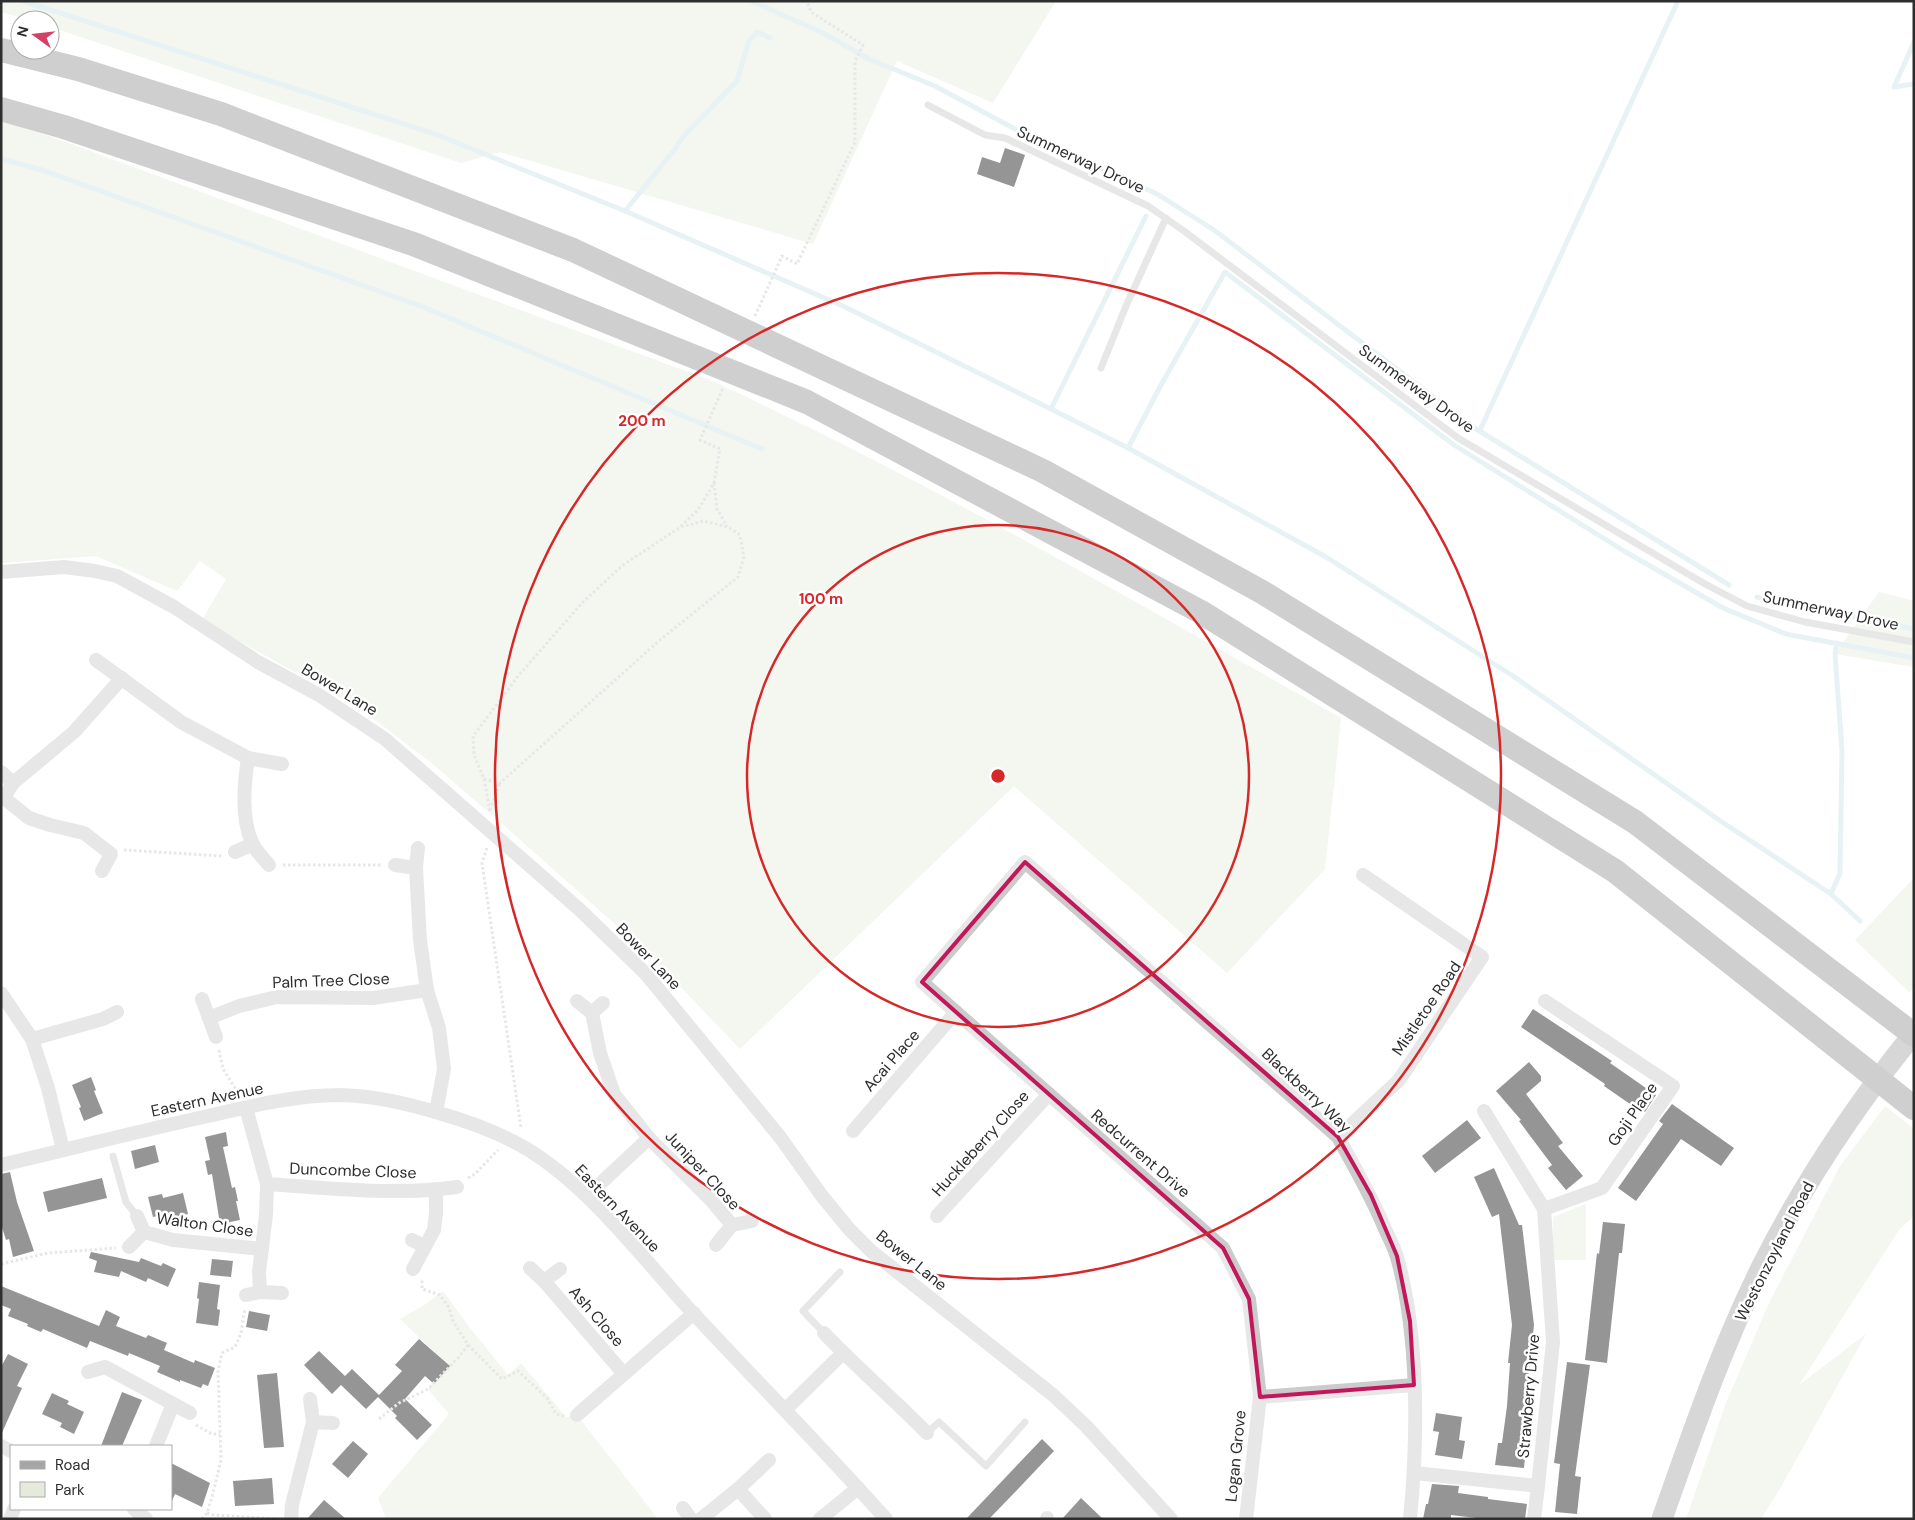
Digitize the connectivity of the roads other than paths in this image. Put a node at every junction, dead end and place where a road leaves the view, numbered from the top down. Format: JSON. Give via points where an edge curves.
{"nodes":[{"id":1,"x":1,"y":50,"type":"edge"},
{"id":2,"x":928,"y":105,"type":"dead end"},
{"id":3,"x":1,"y":109,"type":"edge"},
{"id":4,"x":1166,"y":218,"type":"junction"},
{"id":5,"x":1101,"y":368,"type":"dead end"},
{"id":6,"x":1,"y":572,"type":"edge"},
{"id":7,"x":1914,"y":642,"type":"edge"},
{"id":8,"x":96,"y":660,"type":"dead end"},
{"id":9,"x":122,"y":678,"type":"junction"},
{"id":10,"x":248,"y":758,"type":"junction"},
{"id":11,"x":282,"y":764,"type":"dead end"},
{"id":12,"x":1,"y":772,"type":"edge"},
{"id":13,"x":13,"y":783,"type":"junction"},
{"id":14,"x":3,"y":801,"type":"edge"},
{"id":15,"x":253,"y":844,"type":"junction"},
{"id":16,"x":418,"y":848,"type":"dead end"},
{"id":17,"x":235,"y":852,"type":"dead end"},
{"id":18,"x":1025,"y":862,"type":"joint"},
{"id":19,"x":268,"y":865,"type":"dead end"},
{"id":20,"x":395,"y":865,"type":"dead end"},
{"id":21,"x":416,"y":868,"type":"junction"},
{"id":22,"x":102,"y":871,"type":"dead end"},
{"id":23,"x":1363,"y":876,"type":"dead end"},
{"id":24,"x":427,"y":990,"type":"junction"},
{"id":25,"x":1,"y":993,"type":"edge"},
{"id":26,"x":202,"y":999,"type":"dead end"},
{"id":27,"x":577,"y":1001,"type":"dead end"},
{"id":28,"x":1545,"y":1001,"type":"dead end"},
{"id":29,"x":603,"y":1003,"type":"dead end"},
{"id":30,"x":117,"y":1012,"type":"dead end"},
{"id":31,"x":956,"y":1012,"type":"junction"},
{"id":32,"x":592,"y":1013,"type":"junction"},
{"id":33,"x":209,"y":1018,"type":"junction"},
{"id":34,"x":102,"y":1019,"type":"junction"},
{"id":35,"x":107,"y":1033,"type":"dead end"},
{"id":36,"x":1914,"y":1034,"type":"edge"},
{"id":37,"x":216,"y":1037,"type":"road end"},
{"id":38,"x":32,"y":1040,"type":"junction"},
{"id":39,"x":1049,"y":1094,"type":"junction"},
{"id":40,"x":246,"y":1108,"type":"junction"},
{"id":41,"x":1914,"y":1108,"type":"edge"},
{"id":42,"x":436,"y":1112,"type":"junction"},
{"id":43,"x":1484,"y":1112,"type":"dead end"},
{"id":44,"x":853,"y":1131,"type":"dead end"},
{"id":45,"x":649,"y":1138,"type":"junction"},
{"id":46,"x":1338,"y":1138,"type":"junction"},
{"id":47,"x":63,"y":1150,"type":"junction"},
{"id":48,"x":113,"y":1156,"type":"dead end"},
{"id":49,"x":1,"y":1165,"type":"edge"},
{"id":50,"x":267,"y":1184,"type":"junction"},
{"id":51,"x":457,"y":1187,"type":"road end"},
{"id":52,"x":436,"y":1190,"type":"junction"},
{"id":53,"x":587,"y":1196,"type":"junction"},
{"id":54,"x":1544,"y":1210,"type":"junction"},
{"id":55,"x":137,"y":1216,"type":"joint"},
{"id":56,"x":937,"y":1216,"type":"dead end"},
{"id":57,"x":752,"y":1222,"type":"dead end"},
{"id":58,"x":732,"y":1226,"type":"junction"},
{"id":59,"x":144,"y":1232,"type":"junction"},
{"id":60,"x":412,"y":1240,"type":"dead end"},
{"id":61,"x":716,"y":1245,"type":"dead end"},
{"id":62,"x":129,"y":1247,"type":"road end"},
{"id":63,"x":262,"y":1249,"type":"junction"},
{"id":64,"x":422,"y":1251,"type":"junction"},
{"id":65,"x":530,"y":1268,"type":"dead end"},
{"id":66,"x":413,"y":1269,"type":"dead end"},
{"id":67,"x":560,"y":1269,"type":"dead end"},
{"id":68,"x":840,"y":1272,"type":"dead end"},
{"id":69,"x":544,"y":1281,"type":"junction"},
{"id":70,"x":260,"y":1292,"type":"junction"},
{"id":71,"x":282,"y":1293,"type":"dead end"},
{"id":72,"x":246,"y":1295,"type":"road end"},
{"id":73,"x":694,"y":1313,"type":"junction"},
{"id":74,"x":824,"y":1333,"type":"joint"},
{"id":75,"x":843,"y":1353,"type":"junction"},
{"id":76,"x":88,"y":1372,"type":"dead end"},
{"id":77,"x":624,"y":1374,"type":"junction"},
{"id":78,"x":1414,"y":1385,"type":"junction"},
{"id":79,"x":1260,"y":1397,"type":"junction"},
{"id":80,"x":310,"y":1399,"type":"dead end"},
{"id":81,"x":172,"y":1404,"type":"junction"},
{"id":82,"x":786,"y":1409,"type":"junction"},
{"id":83,"x":190,"y":1414,"type":"road end"},
{"id":84,"x":576,"y":1415,"type":"road end"},
{"id":85,"x":313,"y":1422,"type":"junction"},
{"id":86,"x":1025,"y":1422,"type":"dead end"},
{"id":87,"x":333,"y":1423,"type":"dead end"},
{"id":88,"x":927,"y":1433,"type":"joint"},
{"id":89,"x":156,"y":1445,"type":"edge"},
{"id":90,"x":769,"y":1460,"type":"dead end"},
{"id":91,"x":1415,"y":1472,"type":"junction"},
{"id":92,"x":1538,"y":1486,"type":"junction"},
{"id":93,"x":858,"y":1488,"type":"junction"},
{"id":94,"x":738,"y":1489,"type":"junction"},
{"id":95,"x":135,"y":1510,"type":"edge"},
{"id":96,"x":146,"y":1519,"type":"edge"},
{"id":97,"x":291,"y":1519,"type":"edge"},
{"id":98,"x":701,"y":1519,"type":"edge"},
{"id":99,"x":765,"y":1519,"type":"edge"},
{"id":100,"x":820,"y":1519,"type":"edge"},
{"id":101,"x":886,"y":1519,"type":"edge"},
{"id":102,"x":1171,"y":1519,"type":"edge"},
{"id":103,"x":1246,"y":1519,"type":"edge"},
{"id":104,"x":1410,"y":1519,"type":"edge"},
{"id":105,"x":1534,"y":1519,"type":"edge"},
{"id":106,"x":1662,"y":1519,"type":"edge"}],
"edges":[{"from":1,"to":36,"type":"highway","via":[[78,69],[221,114],[573,250],[1043,471],[1262,592],[1635,822]]},
{"from":2,"to":4,"type":"lane","name":"Summerway Drove","via":[[986,135],[1005,138],[1139,201]]},
{"from":3,"to":41,"type":"highway","via":[[64,126],[416,245],[816,407],[1201,612],[1615,871]]},
{"from":4,"to":5,"type":"lane"},
{"from":4,"to":7,"type":"lane","name":"Summerway Drove","via":[[1458,438],[1705,584],[1747,606],[1806,622]]},
{"from":6,"to":102,"type":"street","name":"Bower Lane","via":[[64,567],[117,576],[349,713],[385,739],[579,909],[646,974],[780,1138],[822,1196],[871,1251],[1053,1395],[1086,1426]]},
{"from":8,"to":9,"type":"street"},
{"from":9,"to":10,"type":"street","via":[[181,722]]},
{"from":9,"to":13,"type":"street","via":[[74,732]]},
{"from":10,"to":11,"type":"street"},
{"from":10,"to":15,"type":"street","via":[[244,782],[245,814]]},
{"from":12,"to":13,"type":"street"},
{"from":13,"to":14,"type":"street"},
{"from":14,"to":22,"type":"street","via":[[29,818],[84,833],[117,852]]},
{"from":15,"to":17,"type":"street"},
{"from":15,"to":19,"type":"street"},
{"from":16,"to":21,"type":"street"},
{"from":18,"to":31,"type":"street","name":"Redcurrent Drive","via":[[922,982]]},
{"from":18,"to":46,"type":"street","name":"Blackberry Way"},
{"from":20,"to":21,"type":"street"},
{"from":21,"to":24,"type":"street"},
{"from":23,"to":46,"type":"street","name":"Mistletoe Road","via":[[1482,957],[1398,1080]]},
{"from":24,"to":33,"type":"street","name":"Palm Tree Close","via":[[374,998],[277,997],[239,1006]]},
{"from":24,"to":42,"type":"street","via":[[439,1028],[444,1069]]},
{"from":25,"to":38,"type":"street"},
{"from":26,"to":33,"type":"street"},
{"from":27,"to":32,"type":"street"},
{"from":28,"to":54,"type":"street","name":"Goji Place","via":[[1673,1086],[1602,1188]]},
{"from":29,"to":32,"type":"street"},
{"from":30,"to":34,"type":"street"},
{"from":31,"to":39,"type":"street","name":"Redcurrent Drive"},
{"from":31,"to":44,"type":"street","name":"Acai Place"},
{"from":32,"to":45,"type":"street","name":"Juniper Close","via":[[600,1053],[614,1094]]},
{"from":33,"to":37,"type":"street"},
{"from":34,"to":35,"type":"street"},
{"from":34,"to":38,"type":"street"},
{"from":36,"to":106,"type":"main road","name":"Westonzoyland Road","via":[[1838,1134],[1761,1268],[1696,1424]]},
{"from":38,"to":47,"type":"street"},
{"from":39,"to":56,"type":"street","name":"Huckleberry Close"},
{"from":39,"to":79,"type":"street","name":"Redcurrent Drive","via":[[1223,1248],[1250,1299]]},
{"from":40,"to":42,"type":"street","name":"Eastern Avenue","via":[[310,1096],[338,1095],[406,1102]]},
{"from":40,"to":47,"type":"street","name":"Eastern Avenue"},
{"from":40,"to":50,"type":"street"},
{"from":42,"to":53,"type":"street","name":"Eastern Avenue","via":[[471,1122],[512,1141],[554,1168]]},
{"from":43,"to":54,"type":"street","name":"Strawberry Drive"},
{"from":45,"to":53,"type":"street","name":"Juniper Close"},
{"from":45,"to":58,"type":"street","name":"Juniper Close","via":[[711,1200]]},
{"from":46,"to":78,"type":"street","name":"Blackberry Way","via":[[1371,1195],[1397,1256],[1410,1321]]},
{"from":47,"to":49,"type":"street","name":"Eastern Avenue"},
{"from":48,"to":55,"type":"lane","via":[[126,1202]]},
{"from":50,"to":52,"type":"street","name":"Duncombe Close"},
{"from":50,"to":63,"type":"street"},
{"from":51,"to":52,"type":"street","name":"Duncombe Close"},
{"from":52,"to":64,"type":"street","name":"Duncombe Close","via":[[434,1230]]},
{"from":53,"to":73,"type":"street","name":"Eastern Avenue"},
{"from":54,"to":92,"type":"street","name":"Strawberry Drive","via":[[1553,1342]]},
{"from":55,"to":59,"type":"street","name":"Walton Close"},
{"from":57,"to":58,"type":"street","name":"Juniper Close"},
{"from":58,"to":61,"type":"street","name":"Juniper Close"},
{"from":59,"to":62,"type":"street","name":"Walton Close"},
{"from":59,"to":63,"type":"street","name":"Walton Close","via":[[173,1240]]},
{"from":60,"to":64,"type":"street"},
{"from":63,"to":70,"type":"street"},
{"from":64,"to":66,"type":"street","name":"Duncombe Close"},
{"from":65,"to":69,"type":"street","name":"Ash Close"},
{"from":67,"to":69,"type":"street","name":"Ash Close"},
{"from":68,"to":74,"type":"lane","via":[[803,1310]]},
{"from":69,"to":77,"type":"street","name":"Ash Close"},
{"from":70,"to":71,"type":"street"},
{"from":70,"to":72,"type":"street"},
{"from":73,"to":77,"type":"street"},
{"from":73,"to":82,"type":"street","name":"Eastern Avenue"},
{"from":74,"to":75,"type":"street"},
{"from":75,"to":82,"type":"street"},
{"from":75,"to":88,"type":"street"},
{"from":76,"to":81,"type":"street","via":[[105,1367]]},
{"from":77,"to":84,"type":"street"},
{"from":78,"to":79,"type":"street"},
{"from":78,"to":91,"type":"street","name":"Blackberry Way"},
{"from":79,"to":103,"type":"street","name":"Logan Grove"},
{"from":80,"to":85,"type":"street"},
{"from":81,"to":83,"type":"street"},
{"from":81,"to":89,"type":"street"},
{"from":82,"to":93,"type":"street","name":"Eastern Avenue"},
{"from":85,"to":87,"type":"street"},
{"from":85,"to":97,"type":"street"},
{"from":86,"to":88,"type":"lane","via":[[986,1466],[940,1422]]},
{"from":90,"to":94,"type":"street"},
{"from":91,"to":92,"type":"street"},
{"from":91,"to":104,"type":"street","name":"Blackberry Way"},
{"from":92,"to":105,"type":"street","name":"Strawberry Drive"},
{"from":93,"to":100,"type":"street"},
{"from":93,"to":101,"type":"street","name":"Eastern Avenue"},
{"from":94,"to":98,"type":"street"},
{"from":94,"to":99,"type":"street"},
{"from":95,"to":96,"type":"street"}]}
